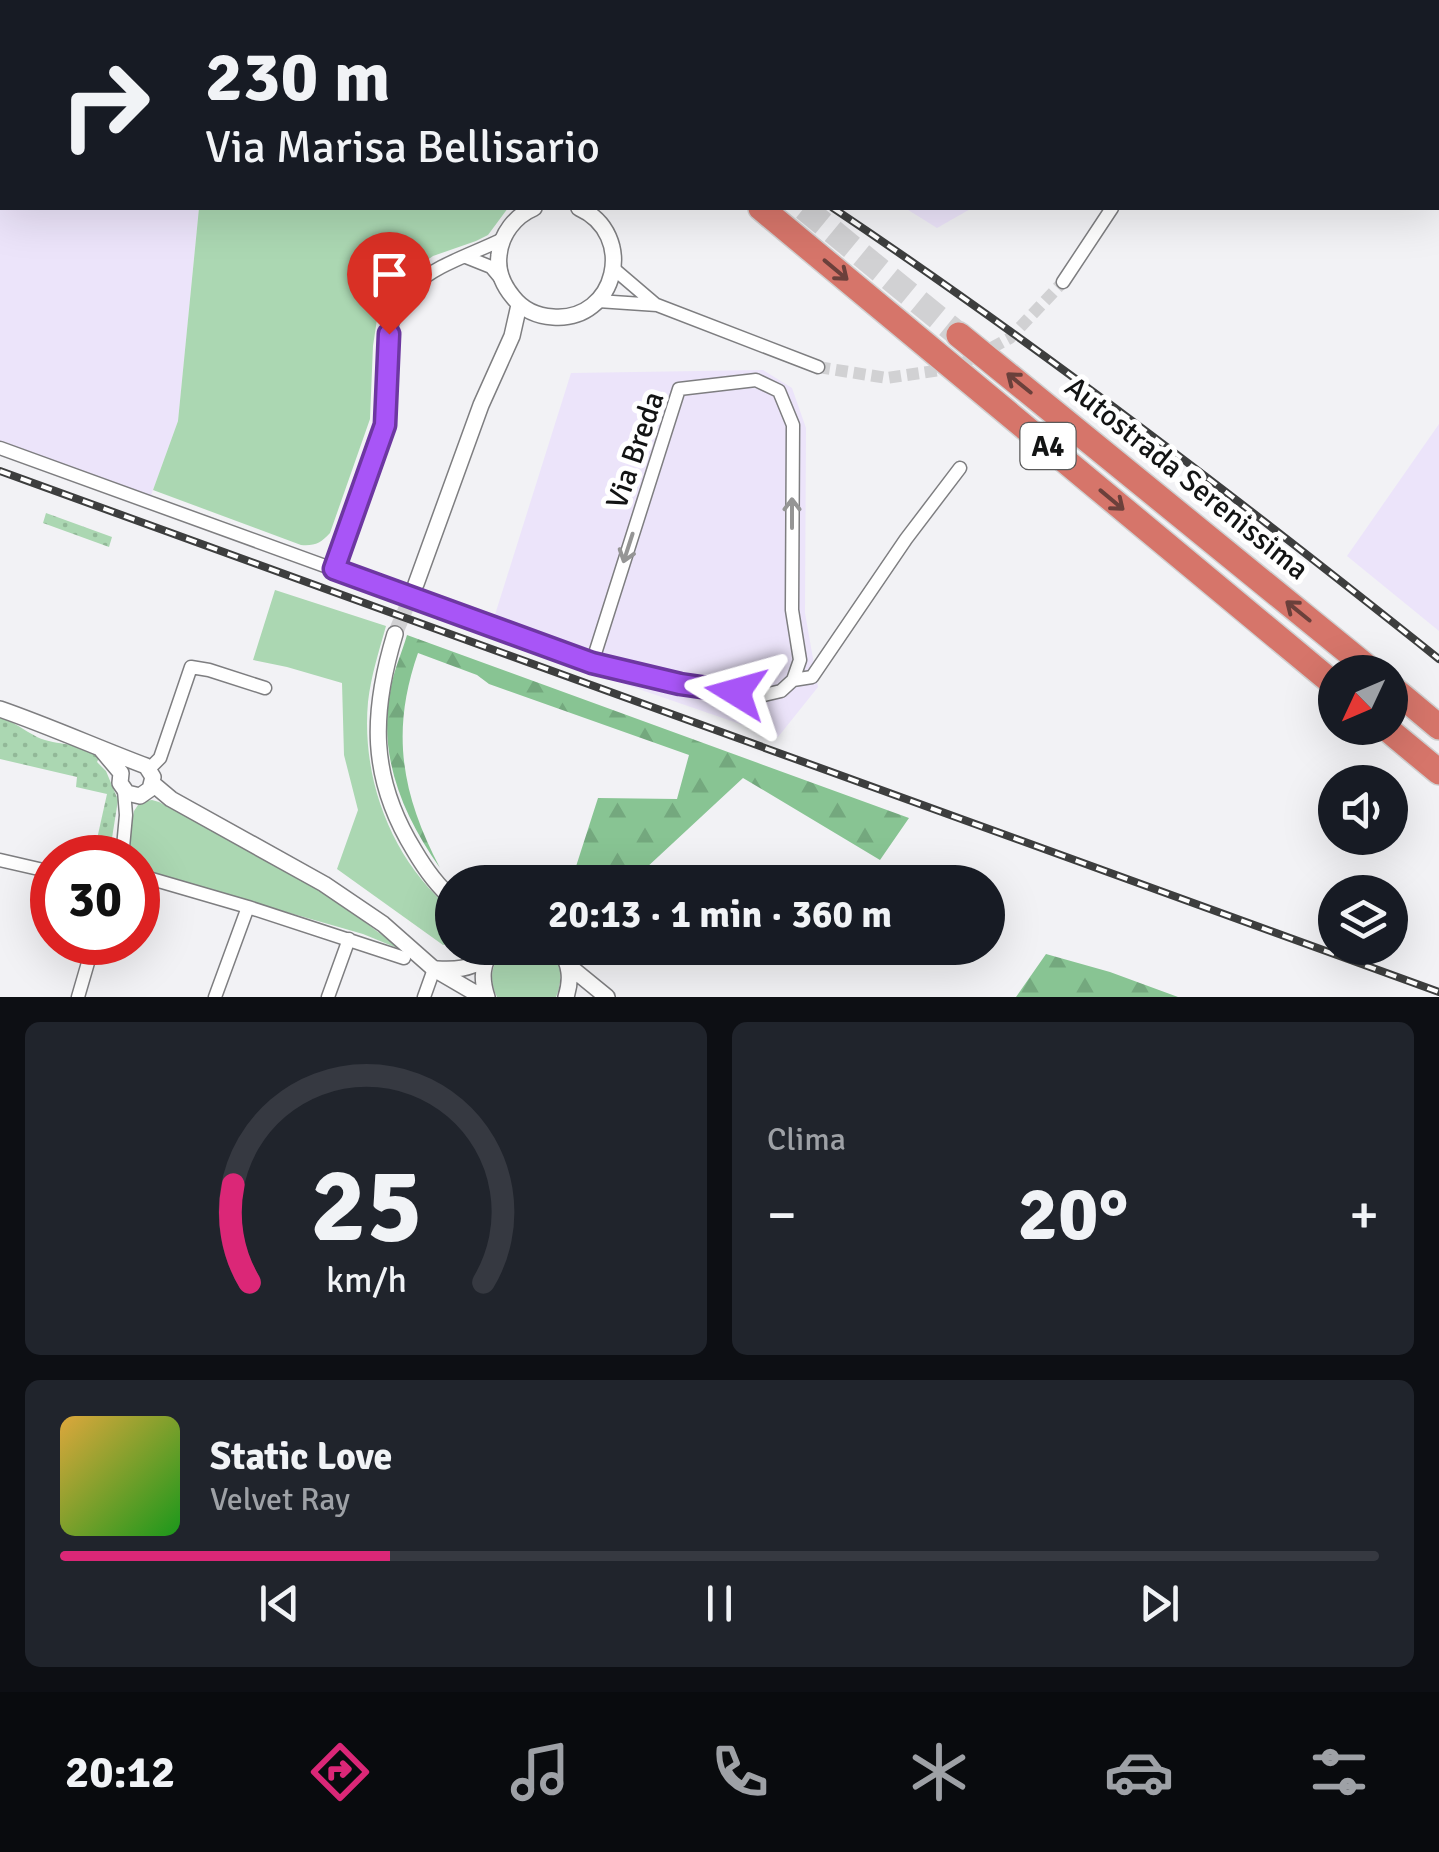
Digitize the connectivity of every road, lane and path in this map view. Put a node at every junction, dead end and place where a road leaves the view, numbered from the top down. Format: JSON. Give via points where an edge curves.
{"nodes":[{"id":1,"x":528,"y":210,"type":"edge"},
{"id":2,"x":584,"y":210,"type":"edge"},
{"id":3,"x":762,"y":210,"type":"edge"},
{"id":4,"x":1111,"y":210,"type":"edge"},
{"id":5,"x":503,"y":239,"type":"junction"},
{"id":6,"x":466,"y":257,"type":"junction"},
{"id":7,"x":614,"y":269,"type":"junction"},
{"id":8,"x":502,"y":279,"type":"junction"},
{"id":9,"x":1063,"y":282,"type":"tunnel mouth"},
{"id":10,"x":598,"y":300,"type":"junction"},
{"id":11,"x":519,"y":304,"type":"junction"},
{"id":12,"x":658,"y":305,"type":"junction"},
{"id":13,"x":542,"y":316,"type":"junction"},
{"id":14,"x":959,"y":335,"type":"tunnel mouth"},
{"id":15,"x":512,"y":336,"type":"junction"},
{"id":16,"x":818,"y":367,"type":"tunnel mouth"},
{"id":17,"x":0,"y":448,"type":"edge"},
{"id":18,"x":960,"y":468,"type":"dead end"},
{"id":19,"x":334,"y":569,"type":"junction"},
{"id":20,"x":416,"y":584,"type":"tunnel mouth"},
{"id":21,"x":396,"y":634,"type":"tunnel mouth"},
{"id":22,"x":1352,"y":655,"type":"edge"},
{"id":23,"x":592,"y":663,"type":"junction"},
{"id":24,"x":1318,"y":672,"type":"edge"},
{"id":25,"x":793,"y":680,"type":"junction"},
{"id":26,"x":265,"y":688,"type":"dead end"},
{"id":27,"x":1408,"y":701,"type":"edge"},
{"id":28,"x":0,"y":709,"type":"edge"},
{"id":29,"x":1439,"y":727,"type":"edge"},
{"id":30,"x":1406,"y":745,"type":"edge"},
{"id":31,"x":1439,"y":772,"type":"edge"},
{"id":32,"x":126,"y":775,"type":"junction"},
{"id":33,"x":147,"y":785,"type":"junction"},
{"id":34,"x":126,"y":815,"type":"junction"},
{"id":35,"x":124,"y":835,"type":"edge"},
{"id":36,"x":0,"y":860,"type":"edge"},
{"id":37,"x":30,"y":867,"type":"edge"},
{"id":38,"x":435,"y":879,"type":"edge"},
{"id":39,"x":160,"y":882,"type":"edge"},
{"id":40,"x":248,"y":907,"type":"junction"},
{"id":41,"x":349,"y":940,"type":"junction"},
{"id":42,"x":404,"y":958,"type":"dead end"},
{"id":43,"x":87,"y":965,"type":"edge"},
{"id":44,"x":474,"y":965,"type":"edge"},
{"id":45,"x":485,"y":965,"type":"edge"},
{"id":46,"x":569,"y":966,"type":"joint"},
{"id":47,"x":434,"y":969,"type":"junction"},
{"id":48,"x":78,"y":997,"type":"edge"},
{"id":49,"x":215,"y":997,"type":"edge"},
{"id":50,"x":328,"y":997,"type":"edge"},
{"id":51,"x":424,"y":997,"type":"edge"},
{"id":52,"x":485,"y":997,"type":"edge"},
{"id":53,"x":566,"y":997,"type":"edge"},
{"id":54,"x":607,"y":997,"type":"edge"}],
"edges":[{"from":1,"to":5,"type":"street"},
{"from":2,"to":7,"type":"street","via":[[609,236]]},
{"from":3,"to":24,"type":"highway","name":"Autostrada Serenissima","number":"A4","one_way":true},
{"from":4,"to":9,"type":"street"},
{"from":5,"to":6,"type":"street"},
{"from":5,"to":8,"type":"street"},
{"from":6,"to":8,"type":"street"},
{"from":6,"to":19,"type":"street","via":[[429,273],[398,310],[389,334],[385,425]]},
{"from":7,"to":10,"type":"street"},
{"from":7,"to":12,"type":"street"},
{"from":8,"to":11,"type":"street"},
{"from":10,"to":12,"type":"street"},
{"from":10,"to":13,"type":"street","via":[[562,318]]},
{"from":11,"to":13,"type":"street"},
{"from":11,"to":15,"type":"street"},
{"from":12,"to":16,"type":"street"},
{"from":13,"to":15,"type":"street"},
{"from":22,"to":14,"type":"highway","name":"Autostrada Serenissima","number":"A4","one_way":true},
{"from":15,"to":20,"type":"street"},
{"from":17,"to":19,"type":"street"},
{"from":18,"to":25,"type":"street","via":[[812,677]]},
{"from":19,"to":23,"type":"street"},
{"from":21,"to":38,"type":"street","via":[[382,682],[377,738],[393,810]]},
{"from":23,"to":25,"type":"street","via":[[764,696]]},
{"from":25,"to":23,"type":"street","name":"Via Breda","one_way":true,"via":[[800,660],[792,610],[793,426],[779,390],[756,380],[679,388]]},
{"from":26,"to":33,"type":"street","via":[[191,666]]},
{"from":27,"to":29,"type":"highway"},
{"from":28,"to":32,"type":"street","via":[[100,748]]},
{"from":30,"to":31,"type":"highway"},
{"from":32,"to":33,"type":"street","via":[[141,764]]},
{"from":32,"to":33,"type":"street","via":[[132,796]]},
{"from":32,"to":34,"type":"street"},
{"from":33,"to":34,"type":"street"},
{"from":33,"to":47,"type":"street","via":[[324,884]]},
{"from":34,"to":35,"type":"street"},
{"from":36,"to":37,"type":"street"},
{"from":39,"to":40,"type":"street"},
{"from":40,"to":41,"type":"street"},
{"from":40,"to":49,"type":"street"},
{"from":41,"to":42,"type":"street"},
{"from":41,"to":50,"type":"street"},
{"from":43,"to":48,"type":"street"},
{"from":44,"to":47,"type":"street"},
{"from":45,"to":52,"type":"street"},
{"from":46,"to":53,"type":"street"},
{"from":46,"to":54,"type":"street"},
{"from":47,"to":51,"type":"street"},
{"from":47,"to":52,"type":"street"}]}
